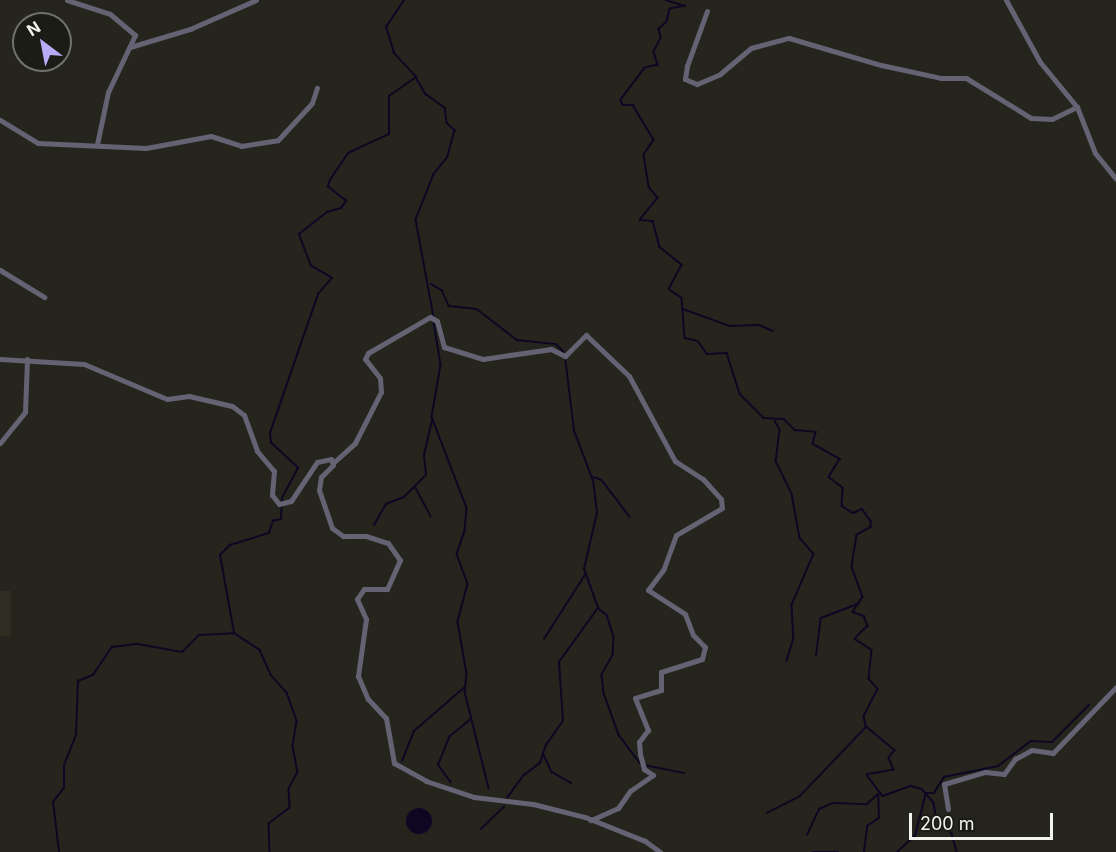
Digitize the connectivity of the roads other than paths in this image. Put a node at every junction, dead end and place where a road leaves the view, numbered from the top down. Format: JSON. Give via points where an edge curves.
{"nodes":[{"id":1,"x":67,"y":0,"type":"edge"},
{"id":2,"x":256,"y":0,"type":"edge"},
{"id":3,"x":1006,"y":0,"type":"edge"},
{"id":4,"x":707,"y":11,"type":"dead end"},
{"id":5,"x":130,"y":47,"type":"junction"},
{"id":6,"x":317,"y":88,"type":"dead end"},
{"id":7,"x":1077,"y":107,"type":"junction"},
{"id":8,"x":0,"y":120,"type":"edge"},
{"id":9,"x":97,"y":144,"type":"junction"},
{"id":10,"x":1116,"y":179,"type":"edge"},
{"id":11,"x":0,"y":270,"type":"edge"},
{"id":12,"x":44,"y":297,"type":"dead end"},
{"id":13,"x":0,"y":359,"type":"edge"},
{"id":14,"x":27,"y":359,"type":"junction"},
{"id":15,"x":0,"y":443,"type":"edge"},
{"id":16,"x":333,"y":463,"type":"junction"},
{"id":17,"x":1116,"y":687,"type":"edge"},
{"id":18,"x":948,"y":809,"type":"dead end"},
{"id":19,"x":591,"y":820,"type":"junction"},
{"id":20,"x":660,"y":852,"type":"edge"}],
"edges":[{"from":1,"to":5,"type":"street","via":[[125,24],[135,35]]},
{"from":2,"to":5,"type":"street","via":[[190,29]]},
{"from":3,"to":7,"type":"street","via":[[1040,62]]},
{"from":4,"to":7,"type":"street","via":[[685,78],[696,84],[720,74],[751,48],[789,38],[881,65],[973,80],[1008,108],[1031,118],[1052,118]]},
{"from":5,"to":9,"type":"street","via":[[108,92]]},
{"from":6,"to":9,"type":"street","via":[[312,103],[278,140],[241,146],[212,136],[146,148]]},
{"from":7,"to":10,"type":"street","via":[[1095,153]]},
{"from":8,"to":9,"type":"street","via":[[38,143]]},
{"from":11,"to":12,"type":"street"},
{"from":13,"to":14,"type":"street"},
{"from":14,"to":15,"type":"street","via":[[25,412]]},
{"from":14,"to":16,"type":"street","via":[[84,364],[167,399],[196,397],[241,411],[259,455],[274,471],[272,495],[279,504],[286,504],[317,462],[329,458]]},
{"from":16,"to":19,"type":"street","via":[[319,484],[332,528],[343,536],[366,536],[388,543],[400,560],[387,589],[364,589],[357,599],[366,619],[358,676],[368,699],[386,718],[394,763],[426,781],[474,797],[533,804]]},
{"from":16,"to":19,"type":"street","via":[[355,443],[381,392],[380,378],[365,359],[368,353],[430,317],[437,321],[444,347],[483,359],[551,349],[565,356],[586,335],[629,376],[675,462],[703,479],[721,500],[722,508],[676,535],[663,570],[648,590],[685,614],[705,650],[696,663],[661,672],[661,690],[635,699],[648,730],[639,742],[640,754],[644,769],[653,776],[630,791],[618,808]]},
{"from":17,"to":18,"type":"street","via":[[1053,753],[1032,750],[1015,759],[1004,774],[985,772],[962,782],[946,783]]},
{"from":19,"to":20,"type":"street","via":[[645,841]]}]}
